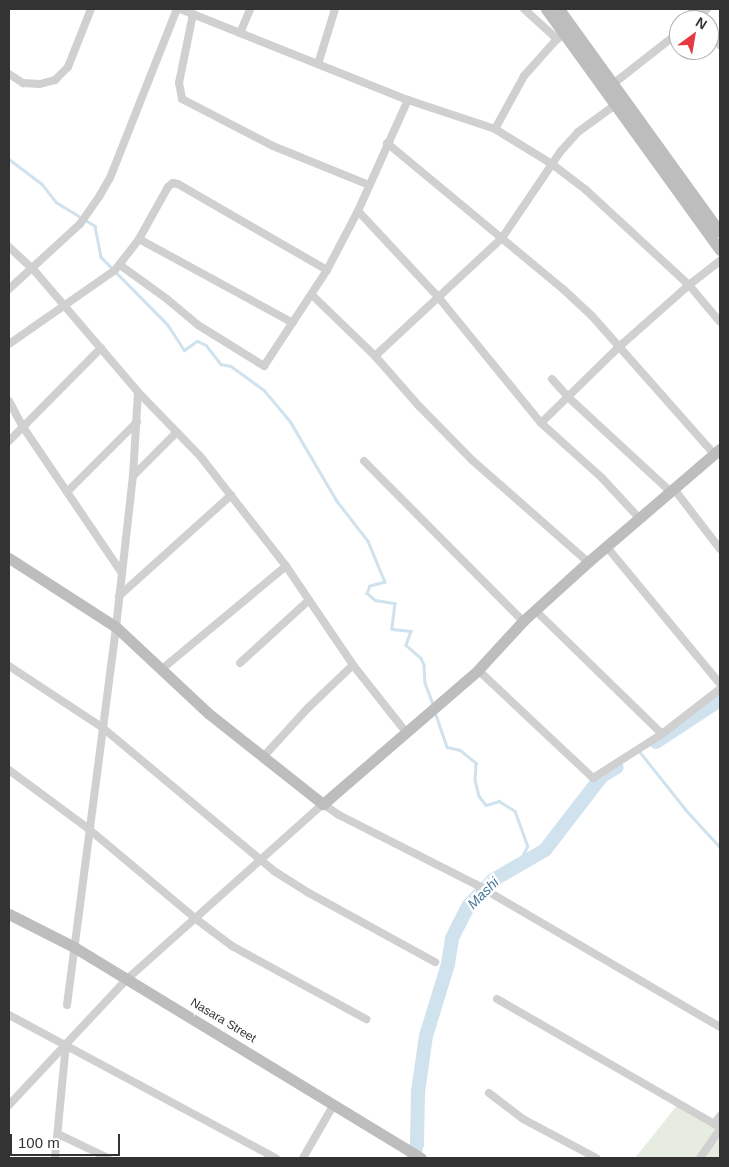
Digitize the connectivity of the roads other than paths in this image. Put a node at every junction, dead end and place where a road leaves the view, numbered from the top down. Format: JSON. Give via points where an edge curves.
{"nodes":[{"id":1,"x":91,"y":9,"type":"edge"},
{"id":2,"x":179,"y":9,"type":"edge"},
{"id":3,"x":250,"y":9,"type":"edge"},
{"id":4,"x":335,"y":9,"type":"edge"},
{"id":5,"x":524,"y":9,"type":"edge"},
{"id":6,"x":546,"y":9,"type":"edge"},
{"id":7,"x":559,"y":9,"type":"edge"},
{"id":8,"x":193,"y":14,"type":"junction"},
{"id":9,"x":240,"y":33,"type":"junction"},
{"id":10,"x":565,"y":34,"type":"junction"},
{"id":11,"x":669,"y":40,"type":"edge"},
{"id":12,"x":318,"y":64,"type":"junction"},
{"id":13,"x":9,"y":74,"type":"edge"},
{"id":14,"x":613,"y":84,"type":"junction"},
{"id":15,"x":408,"y":100,"type":"junction"},
{"id":16,"x":615,"y":105,"type":"junction"},
{"id":17,"x":495,"y":129,"type":"junction"},
{"id":18,"x":387,"y":143,"type":"junction"},
{"id":19,"x":552,"y":164,"type":"junction"},
{"id":20,"x":369,"y":185,"type":"junction"},
{"id":21,"x":358,"y":211,"type":"junction"},
{"id":22,"x":720,"y":232,"type":"edge"},
{"id":23,"x":502,"y":238,"type":"junction"},
{"id":24,"x":139,"y":240,"type":"junction"},
{"id":25,"x":9,"y":247,"type":"edge"},
{"id":26,"x":720,"y":250,"type":"edge"},
{"id":27,"x":720,"y":261,"type":"edge"},
{"id":28,"x":120,"y":265,"type":"junction"},
{"id":29,"x":33,"y":270,"type":"junction"},
{"id":30,"x":327,"y":270,"type":"junction"},
{"id":31,"x":689,"y":285,"type":"junction"},
{"id":32,"x":9,"y":289,"type":"edge"},
{"id":33,"x":312,"y":295,"type":"junction"},
{"id":34,"x":438,"y":298,"type":"junction"},
{"id":35,"x":64,"y":305,"type":"junction"},
{"id":36,"x":720,"y":322,"type":"edge"},
{"id":37,"x":293,"y":323,"type":"junction"},
{"id":38,"x":9,"y":344,"type":"edge"},
{"id":39,"x":620,"y":346,"type":"junction"},
{"id":40,"x":101,"y":348,"type":"junction"},
{"id":41,"x":376,"y":356,"type":"junction"},
{"id":42,"x":552,"y":379,"type":"dead end"},
{"id":43,"x":138,"y":392,"type":"junction"},
{"id":44,"x":568,"y":397,"type":"junction"},
{"id":45,"x":9,"y":401,"type":"edge"},
{"id":46,"x":137,"y":422,"type":"junction"},
{"id":47,"x":541,"y":423,"type":"junction"},
{"id":48,"x":23,"y":427,"type":"junction"},
{"id":49,"x":177,"y":432,"type":"junction"},
{"id":50,"x":9,"y":441,"type":"edge"},
{"id":51,"x":717,"y":452,"type":"edge"},
{"id":52,"x":364,"y":461,"type":"dead end"},
{"id":53,"x":133,"y":476,"type":"junction"},
{"id":54,"x":672,"y":490,"type":"junction"},
{"id":55,"x":67,"y":492,"type":"junction"},
{"id":56,"x":231,"y":495,"type":"junction"},
{"id":57,"x":639,"y":518,"type":"junction"},
{"id":58,"x":606,"y":546,"type":"junction"},
{"id":59,"x":720,"y":549,"type":"edge"},
{"id":60,"x":9,"y":558,"type":"edge"},
{"id":61,"x":588,"y":562,"type":"junction"},
{"id":62,"x":286,"y":566,"type":"junction"},
{"id":63,"x":122,"y":573,"type":"junction"},
{"id":64,"x":119,"y":596,"type":"junction"},
{"id":65,"x":308,"y":601,"type":"junction"},
{"id":66,"x":535,"y":610,"type":"junction"},
{"id":67,"x":523,"y":621,"type":"junction"},
{"id":68,"x":116,"y":628,"type":"junction"},
{"id":69,"x":240,"y":662,"type":"dead end"},
{"id":70,"x":353,"y":665,"type":"junction"},
{"id":71,"x":9,"y":666,"type":"edge"},
{"id":72,"x":162,"y":669,"type":"junction"},
{"id":73,"x":478,"y":670,"type":"junction"},
{"id":74,"x":720,"y":684,"type":"edge"},
{"id":75,"x":720,"y":689,"type":"edge"},
{"id":76,"x":103,"y":728,"type":"junction"},
{"id":77,"x":406,"y":732,"type":"junction"},
{"id":78,"x":662,"y":734,"type":"junction"},
{"id":79,"x":264,"y":756,"type":"junction"},
{"id":80,"x":9,"y":770,"type":"edge"},
{"id":81,"x":323,"y":804,"type":"junction"},
{"id":82,"x":90,"y":830,"type":"junction"},
{"id":83,"x":258,"y":860,"type":"junction"},
{"id":84,"x":9,"y":914,"type":"edge"},
{"id":85,"x":196,"y":919,"type":"junction"},
{"id":86,"x":74,"y":947,"type":"junction"},
{"id":87,"x":435,"y":962,"type":"dead end"},
{"id":88,"x":126,"y":980,"type":"junction"},
{"id":89,"x":497,"y":999,"type":"dead end"},
{"id":90,"x":67,"y":1005,"type":"dead end"},
{"id":91,"x":9,"y":1015,"type":"edge"},
{"id":92,"x":366,"y":1020,"type":"dead end"},
{"id":93,"x":720,"y":1027,"type":"edge"},
{"id":94,"x":66,"y":1044,"type":"junction"},
{"id":95,"x":489,"y":1093,"type":"dead end"},
{"id":96,"x":334,"y":1104,"type":"junction"},
{"id":97,"x":9,"y":1105,"type":"edge"},
{"id":98,"x":720,"y":1116,"type":"edge"},
{"id":99,"x":718,"y":1127,"type":"edge"},
{"id":100,"x":58,"y":1134,"type":"junction"},
{"id":101,"x":55,"y":1158,"type":"edge"},
{"id":102,"x":108,"y":1158,"type":"edge"},
{"id":103,"x":276,"y":1158,"type":"edge"},
{"id":104,"x":303,"y":1158,"type":"edge"},
{"id":105,"x":421,"y":1158,"type":"edge"},
{"id":106,"x":596,"y":1158,"type":"edge"},
{"id":107,"x":700,"y":1158,"type":"edge"}],
"edges":[{"from":1,"to":13,"type":"street","via":[[68,67],[55,80],[23,84]]},
{"from":2,"to":8,"type":"street"},
{"from":2,"to":29,"type":"street","via":[[110,178],[80,224]]},
{"from":3,"to":9,"type":"street"},
{"from":4,"to":12,"type":"street"},
{"from":5,"to":10,"type":"street"},
{"from":6,"to":10,"type":"street"},
{"from":7,"to":10,"type":"street"},
{"from":8,"to":9,"type":"street"},
{"from":8,"to":20,"type":"street","via":[[179,83],[182,99],[273,146]]},
{"from":9,"to":12,"type":"street"},
{"from":10,"to":14,"type":"street"},
{"from":10,"to":16,"type":"street"},
{"from":10,"to":17,"type":"street","via":[[524,76]]},
{"from":11,"to":14,"type":"street"},
{"from":12,"to":15,"type":"street"},
{"from":14,"to":22,"type":"street"},
{"from":15,"to":17,"type":"street"},
{"from":15,"to":18,"type":"street"},
{"from":16,"to":19,"type":"street","via":[[578,132]]},
{"from":16,"to":26,"type":"street"},
{"from":17,"to":19,"type":"street"},
{"from":18,"to":20,"type":"street"},
{"from":18,"to":23,"type":"street"},
{"from":19,"to":23,"type":"street"},
{"from":19,"to":31,"type":"street","via":[[586,190]]},
{"from":20,"to":21,"type":"street"},
{"from":21,"to":30,"type":"street"},
{"from":21,"to":34,"type":"street"},
{"from":23,"to":34,"type":"street"},
{"from":23,"to":39,"type":"street","via":[[564,289]]},
{"from":24,"to":28,"type":"street"},
{"from":24,"to":30,"type":"street","via":[[173,183]]},
{"from":24,"to":37,"type":"street"},
{"from":25,"to":29,"type":"street"},
{"from":27,"to":31,"type":"street"},
{"from":28,"to":35,"type":"street"},
{"from":28,"to":37,"type":"street","via":[[198,324],[262,366],[266,365]]},
{"from":29,"to":32,"type":"street"},
{"from":29,"to":35,"type":"street"},
{"from":30,"to":33,"type":"street"},
{"from":31,"to":36,"type":"street"},
{"from":31,"to":39,"type":"street"},
{"from":33,"to":37,"type":"street"},
{"from":33,"to":41,"type":"street"},
{"from":34,"to":41,"type":"street"},
{"from":34,"to":47,"type":"street"},
{"from":35,"to":38,"type":"street"},
{"from":35,"to":40,"type":"street"},
{"from":39,"to":44,"type":"street"},
{"from":39,"to":51,"type":"street"},
{"from":40,"to":43,"type":"street"},
{"from":40,"to":48,"type":"street"},
{"from":41,"to":61,"type":"street","via":[[472,460]]},
{"from":42,"to":44,"type":"street"},
{"from":43,"to":46,"type":"street"},
{"from":43,"to":49,"type":"street"},
{"from":44,"to":47,"type":"street"},
{"from":44,"to":54,"type":"street"},
{"from":45,"to":48,"type":"street"},
{"from":46,"to":53,"type":"street"},
{"from":46,"to":55,"type":"street"},
{"from":47,"to":57,"type":"street","via":[[602,478]]},
{"from":48,"to":50,"type":"street"},
{"from":48,"to":55,"type":"street"},
{"from":49,"to":53,"type":"street"},
{"from":49,"to":56,"type":"street"},
{"from":51,"to":54,"type":"street"},
{"from":52,"to":67,"type":"street"},
{"from":53,"to":63,"type":"street"},
{"from":54,"to":57,"type":"street"},
{"from":54,"to":59,"type":"street"},
{"from":55,"to":63,"type":"street"},
{"from":56,"to":62,"type":"street"},
{"from":56,"to":64,"type":"street"},
{"from":57,"to":58,"type":"street"},
{"from":58,"to":61,"type":"street"},
{"from":58,"to":74,"type":"street"},
{"from":60,"to":68,"type":"street"},
{"from":61,"to":66,"type":"street"},
{"from":62,"to":65,"type":"street"},
{"from":62,"to":72,"type":"street"},
{"from":63,"to":64,"type":"street"},
{"from":64,"to":68,"type":"street"},
{"from":65,"to":69,"type":"street"},
{"from":65,"to":70,"type":"street"},
{"from":66,"to":67,"type":"street"},
{"from":66,"to":78,"type":"street"},
{"from":67,"to":73,"type":"street"},
{"from":68,"to":72,"type":"street"},
{"from":68,"to":76,"type":"street"},
{"from":70,"to":77,"type":"street"},
{"from":70,"to":79,"type":"street"},
{"from":71,"to":76,"type":"street"},
{"from":72,"to":79,"type":"street","via":[[208,713]]},
{"from":73,"to":77,"type":"street"},
{"from":73,"to":78,"type":"street","via":[[593,778]]},
{"from":75,"to":78,"type":"street"},
{"from":76,"to":82,"type":"street"},
{"from":76,"to":83,"type":"street"},
{"from":77,"to":81,"type":"street"},
{"from":79,"to":81,"type":"street"},
{"from":80,"to":82,"type":"street"},
{"from":81,"to":83,"type":"street"},
{"from":81,"to":93,"type":"street","via":[[338,815],[477,885]]},
{"from":82,"to":85,"type":"street"},
{"from":82,"to":86,"type":"street"},
{"from":83,"to":85,"type":"street"},
{"from":83,"to":87,"type":"street","via":[[310,893]]},
{"from":84,"to":86,"type":"street","name":"Nasara Street"},
{"from":85,"to":88,"type":"street"},
{"from":85,"to":92,"type":"street","via":[[232,946]]},
{"from":86,"to":88,"type":"street","name":"Nasara Street"},
{"from":86,"to":90,"type":"street"},
{"from":88,"to":94,"type":"street"},
{"from":88,"to":96,"type":"street","name":"Nasara Street"},
{"from":89,"to":99,"type":"street"},
{"from":91,"to":94,"type":"street"},
{"from":94,"to":97,"type":"street"},
{"from":94,"to":100,"type":"street"},
{"from":94,"to":103,"type":"street"},
{"from":95,"to":106,"type":"street","via":[[523,1120]]},
{"from":96,"to":104,"type":"street"},
{"from":96,"to":105,"type":"street","name":"Nasara Street"},
{"from":98,"to":99,"type":"street"},
{"from":99,"to":107,"type":"street"},
{"from":100,"to":101,"type":"street"},
{"from":100,"to":102,"type":"street"}]}
